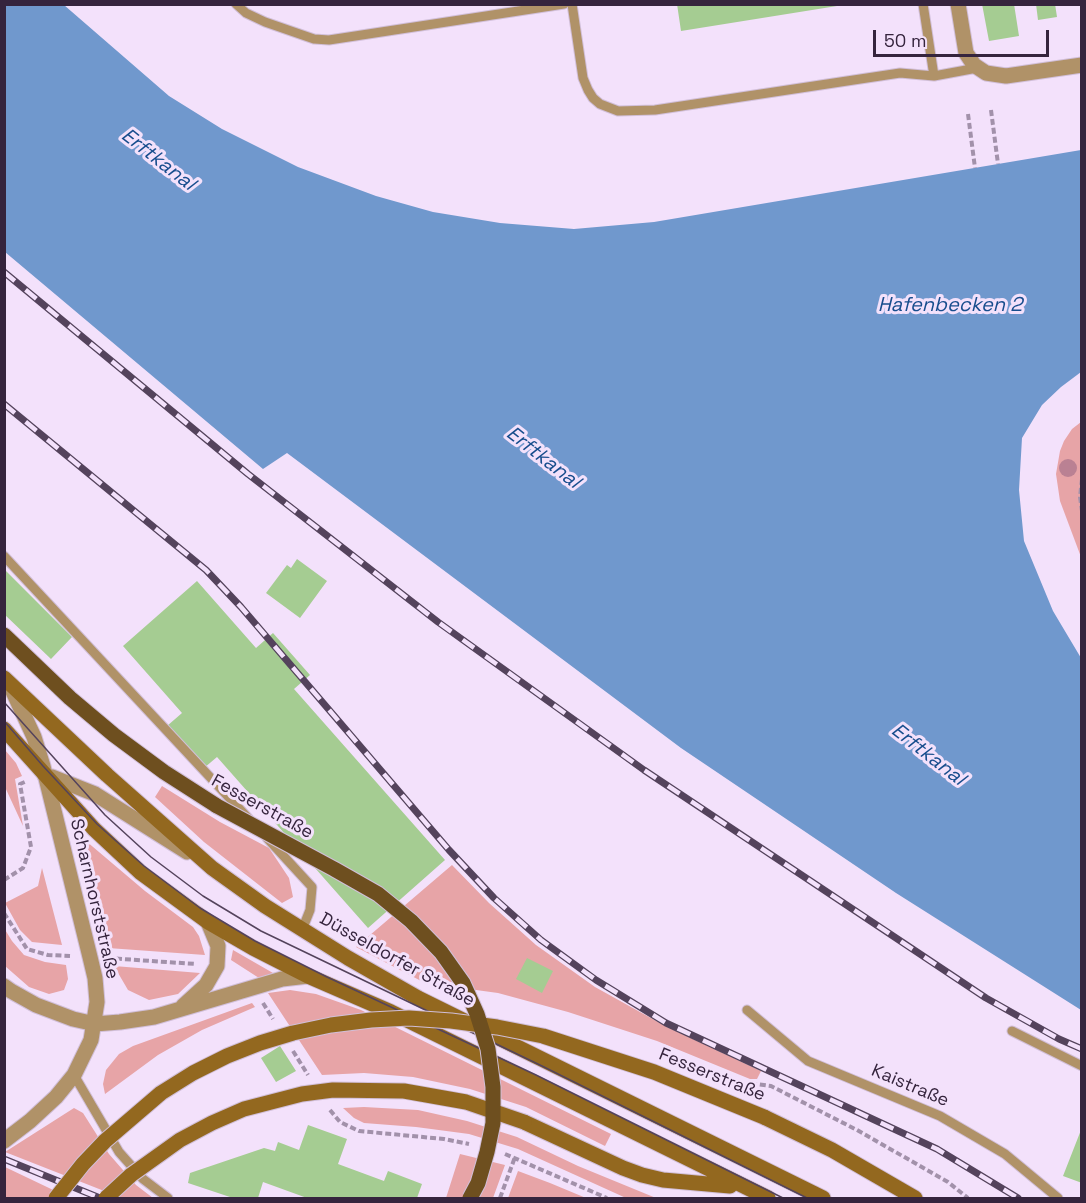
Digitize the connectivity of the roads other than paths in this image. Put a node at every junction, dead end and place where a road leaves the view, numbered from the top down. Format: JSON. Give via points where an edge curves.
{"nodes":[{"id":1,"x":236,"y":4,"type":"edge"},
{"id":2,"x":564,"y":4,"type":"edge"},
{"id":3,"x":572,"y":4,"type":"edge"},
{"id":4,"x":923,"y":4,"type":"edge"},
{"id":5,"x":958,"y":4,"type":"edge"},
{"id":6,"x":1082,"y":65,"type":"edge"},
{"id":7,"x":977,"y":68,"type":"junction"},
{"id":8,"x":934,"y":76,"type":"junction"},
{"id":9,"x":4,"y":556,"type":"edge"},
{"id":10,"x":5,"y":636,"type":"edge"},
{"id":11,"x":7,"y":681,"type":"edge"},
{"id":12,"x":4,"y":729,"type":"edge"},
{"id":13,"x":45,"y":776,"type":"junction"},
{"id":14,"x":212,"y":868,"type":"junction"},
{"id":15,"x":208,"y":922,"type":"junction"},
{"id":16,"x":302,"y":930,"type":"junction"},
{"id":17,"x":308,"y":976,"type":"junction"},
{"id":18,"x":4,"y":986,"type":"edge"},
{"id":19,"x":180,"y":1009,"type":"junction"},
{"id":20,"x":747,"y":1010,"type":"dead end"},
{"id":21,"x":94,"y":1024,"type":"junction"},
{"id":22,"x":1012,"y":1031,"type":"dead end"},
{"id":23,"x":1082,"y":1066,"type":"edge"},
{"id":24,"x":74,"y":1075,"type":"junction"},
{"id":25,"x":4,"y":1141,"type":"edge"},
{"id":26,"x":56,"y":1198,"type":"edge"},
{"id":27,"x":106,"y":1198,"type":"edge"},
{"id":28,"x":168,"y":1198,"type":"edge"},
{"id":29,"x":470,"y":1198,"type":"edge"},
{"id":30,"x":765,"y":1198,"type":"edge"},
{"id":31,"x":823,"y":1198,"type":"edge"},
{"id":32,"x":915,"y":1198,"type":"edge"},
{"id":33,"x":1058,"y":1198,"type":"edge"}],
"edges":[{"from":1,"to":2,"type":"lane","via":[[265,22],[314,39],[329,40]]},
{"from":3,"to":8,"type":"lane","via":[[588,90],[600,104],[618,111],[649,111],[900,73]]},
{"from":4,"to":8,"type":"lane"},
{"from":5,"to":7,"type":"street","via":[[966,53]]},
{"from":6,"to":7,"type":"street","via":[[1006,76]]},
{"from":7,"to":8,"type":"lane"},
{"from":9,"to":16,"type":"lane","via":[[312,887],[310,910]]},
{"from":10,"to":29,"type":"main road","name":"Fesserstraße","bridge":true,"via":[[70,698],[147,760],[217,806],[378,894],[441,952],[477,1014],[489,1049],[494,1087],[487,1152]]},
{"from":11,"to":13,"type":"street","name":"Scharnhorststraße","via":[[34,737]]},
{"from":11,"to":14,"type":"main road","name":"Düsseldorfer Straße"},
{"from":12,"to":13,"type":"main road"},
{"from":13,"to":14,"type":"street","name":"Scharnhorststraße","via":[[95,794]]},
{"from":13,"to":15,"type":"main road","via":[[141,873]]},
{"from":13,"to":21,"type":"street","name":"Scharnhorststraße","via":[[95,978]]},
{"from":14,"to":16,"type":"main road","name":"Düsseldorfer Straße"},
{"from":15,"to":17,"type":"main road"},
{"from":15,"to":19,"type":"street","via":[[218,946],[217,966],[206,985]]},
{"from":16,"to":31,"type":"main road","name":"Düsseldorfer Straße","via":[[418,998]]},
{"from":17,"to":19,"type":"street","via":[[282,979]]},
{"from":17,"to":30,"type":"main road","via":[[391,1012]]},
{"from":18,"to":21,"type":"street","via":[[36,1005]]},
{"from":19,"to":21,"type":"street","via":[[154,1017]]},
{"from":20,"to":33,"type":"lane","name":"Kaistraße","via":[[807,1061],[940,1116],[1005,1154]]},
{"from":21,"to":24,"type":"street","name":"Scharnhorststraße","via":[[86,1053]]},
{"from":22,"to":23,"type":"lane"},
{"from":24,"to":25,"type":"street","name":"Scharnhorststraße","via":[[47,1105]]},
{"from":24,"to":28,"type":"lane","via":[[119,1152],[143,1179]]},
{"from":26,"to":32,"type":"main road","name":"Fesserstraße","bridge":true,"via":[[105,1140],[161,1093],[193,1073],[282,1036],[331,1025],[409,1018],[543,1036],[654,1072],[764,1117],[832,1150]]},
{"from":27,"to":30,"type":"main road","bridge":true,"via":[[188,1136],[244,1109],[333,1090],[404,1090],[466,1102],[524,1122],[642,1174],[663,1180],[726,1184]]}]}
